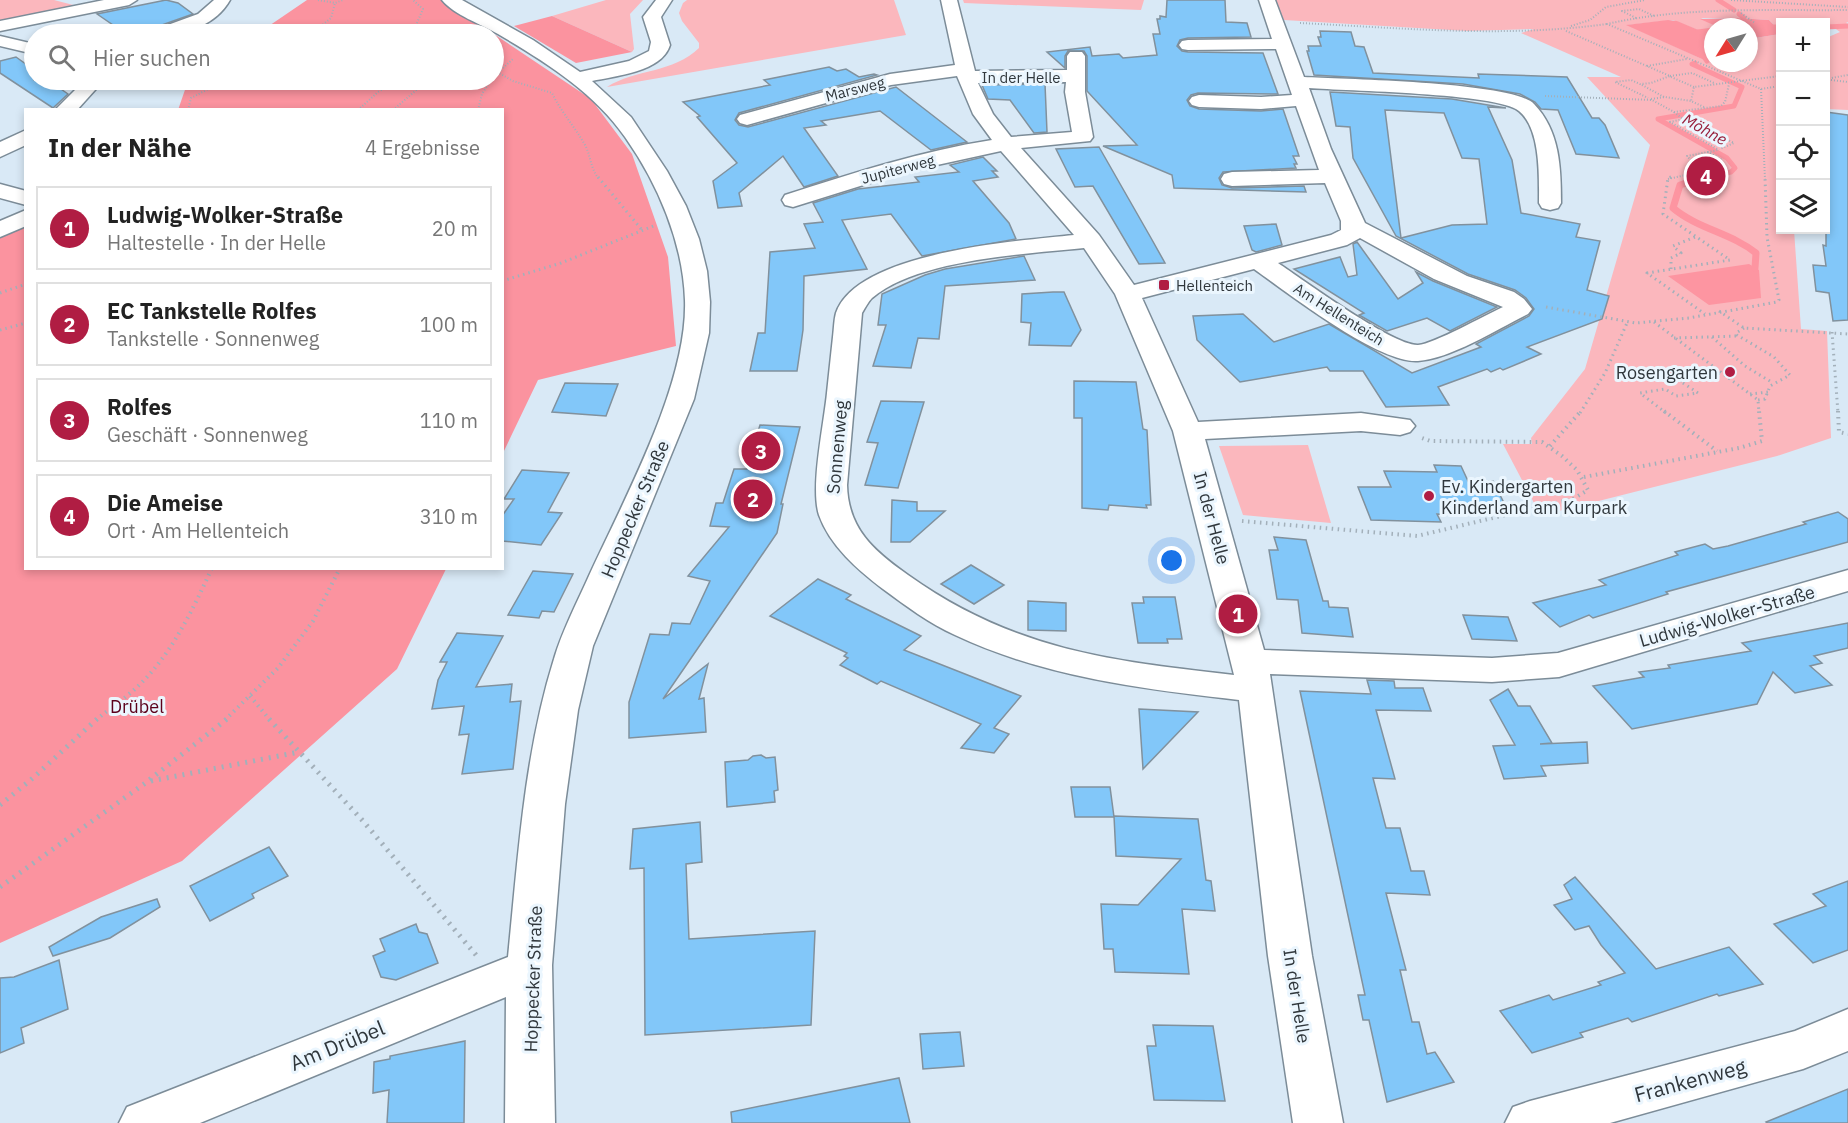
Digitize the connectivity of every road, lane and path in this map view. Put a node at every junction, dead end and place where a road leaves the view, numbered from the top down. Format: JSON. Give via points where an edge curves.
{"nodes":[{"id":1,"x":129,"y":0,"type":"edge"},
{"id":2,"x":222,"y":0,"type":"edge"},
{"id":3,"x":318,"y":0,"type":"edge"},
{"id":4,"x":343,"y":0,"type":"edge"},
{"id":5,"x":413,"y":0,"type":"edge"},
{"id":6,"x":450,"y":0,"type":"edge"},
{"id":7,"x":664,"y":0,"type":"edge"},
{"id":8,"x":1267,"y":0,"type":"edge"},
{"id":9,"x":1610,"y":0,"type":"edge"},
{"id":10,"x":1645,"y":0,"type":"edge"},
{"id":11,"x":1731,"y":0,"type":"edge"},
{"id":12,"x":335,"y":3,"type":"junction"},
{"id":13,"x":1615,"y":4,"type":"junction"},
{"id":14,"x":951,"y":5,"type":"edge"},
{"id":15,"x":1848,"y":8,"type":"edge"},
{"id":16,"x":1742,"y":13,"type":"junction"},
{"id":17,"x":1655,"y":16,"type":"junction"},
{"id":18,"x":1636,"y":18,"type":"junction"},
{"id":19,"x":1748,"y":18,"type":"edge"},
{"id":20,"x":1274,"y":22,"type":"junction"},
{"id":21,"x":184,"y":24,"type":"edge"},
{"id":22,"x":323,"y":24,"type":"edge"},
{"id":23,"x":416,"y":24,"type":"edge"},
{"id":24,"x":491,"y":24,"type":"edge"},
{"id":25,"x":1607,"y":24,"type":"junction"},
{"id":26,"x":0,"y":26,"type":"edge"},
{"id":27,"x":1578,"y":29,"type":"junction"},
{"id":28,"x":1564,"y":30,"type":"junction"},
{"id":29,"x":504,"y":31,"type":"edge"},
{"id":30,"x":0,"y":41,"type":"edge"},
{"id":31,"x":1282,"y":44,"type":"junction"},
{"id":32,"x":1188,"y":45,"type":"dead end"},
{"id":33,"x":24,"y":47,"type":"edge"},
{"id":34,"x":1076,"y":54,"type":"dead end"},
{"id":35,"x":1689,"y":59,"type":"junction"},
{"id":36,"x":1646,"y":66,"type":"junction"},
{"id":37,"x":965,"y":73,"type":"junction"},
{"id":38,"x":1848,"y":75,"type":"edge"},
{"id":39,"x":504,"y":76,"type":"edge"},
{"id":40,"x":1076,"y":76,"type":"junction"},
{"id":41,"x":1670,"y":76,"type":"junction"},
{"id":42,"x":1776,"y":77,"type":"edge"},
{"id":43,"x":577,"y":78,"type":"junction"},
{"id":44,"x":1830,"y":79,"type":"edge"},
{"id":45,"x":1830,"y":80,"type":"edge"},
{"id":46,"x":1742,"y":81,"type":"junction"},
{"id":47,"x":1848,"y":82,"type":"edge"},
{"id":48,"x":1715,"y":83,"type":"junction"},
{"id":49,"x":1640,"y":84,"type":"junction"},
{"id":50,"x":1729,"y":84,"type":"junction"},
{"id":51,"x":1694,"y":87,"type":"junction"},
{"id":52,"x":1776,"y":87,"type":"edge"},
{"id":53,"x":1761,"y":89,"type":"junction"},
{"id":54,"x":86,"y":90,"type":"edge"},
{"id":55,"x":205,"y":90,"type":"edge"},
{"id":56,"x":382,"y":90,"type":"edge"},
{"id":57,"x":416,"y":90,"type":"edge"},
{"id":58,"x":484,"y":90,"type":"edge"},
{"id":59,"x":1300,"y":91,"type":"junction"},
{"id":60,"x":1496,"y":96,"type":"junction"},
{"id":61,"x":1665,"y":97,"type":"junction"},
{"id":62,"x":1650,"y":100,"type":"junction"},
{"id":63,"x":1199,"y":101,"type":"dead end"},
{"id":64,"x":1691,"y":101,"type":"junction"},
{"id":65,"x":67,"y":108,"type":"edge"},
{"id":66,"x":188,"y":108,"type":"edge"},
{"id":67,"x":360,"y":108,"type":"edge"},
{"id":68,"x":395,"y":108,"type":"edge"},
{"id":69,"x":478,"y":108,"type":"edge"},
{"id":70,"x":1705,"y":108,"type":"junction"},
{"id":71,"x":1674,"y":113,"type":"junction"},
{"id":72,"x":747,"y":118,"type":"dead end"},
{"id":73,"x":1681,"y":118,"type":"junction"},
{"id":74,"x":24,"y":137,"type":"edge"},
{"id":75,"x":1006,"y":143,"type":"junction"},
{"id":76,"x":1719,"y":150,"type":"junction"},
{"id":77,"x":0,"y":151,"type":"edge"},
{"id":78,"x":1709,"y":152,"type":"junction"},
{"id":79,"x":1701,"y":172,"type":"junction"},
{"id":80,"x":1333,"y":176,"type":"junction"},
{"id":81,"x":1232,"y":179,"type":"dead end"},
{"id":82,"x":0,"y":191,"type":"edge"},
{"id":83,"x":24,"y":197,"type":"edge"},
{"id":84,"x":793,"y":200,"type":"dead end"},
{"id":85,"x":1550,"y":203,"type":"dead end"},
{"id":86,"x":680,"y":217,"type":"junction"},
{"id":87,"x":24,"y":218,"type":"edge"},
{"id":88,"x":1355,"y":227,"type":"junction"},
{"id":89,"x":0,"y":230,"type":"edge"},
{"id":90,"x":642,"y":230,"type":"junction"},
{"id":91,"x":1695,"y":237,"type":"junction"},
{"id":92,"x":1090,"y":240,"type":"junction"},
{"id":93,"x":1258,"y":261,"type":"junction"},
{"id":94,"x":1671,"y":269,"type":"junction"},
{"id":95,"x":504,"y":280,"type":"edge"},
{"id":96,"x":24,"y":285,"type":"edge"},
{"id":97,"x":0,"y":293,"type":"edge"},
{"id":98,"x":1128,"y":294,"type":"junction"},
{"id":99,"x":1516,"y":304,"type":"junction"},
{"id":100,"x":1719,"y":311,"type":"junction"},
{"id":101,"x":1705,"y":314,"type":"junction"},
{"id":102,"x":1653,"y":322,"type":"junction"},
{"id":103,"x":1627,"y":323,"type":"junction"},
{"id":104,"x":24,"y":324,"type":"edge"},
{"id":105,"x":1744,"y":328,"type":"junction"},
{"id":106,"x":0,"y":330,"type":"edge"},
{"id":107,"x":1832,"y":332,"type":"junction"},
{"id":108,"x":1848,"y":334,"type":"edge"},
{"id":109,"x":1738,"y":336,"type":"junction"},
{"id":110,"x":1712,"y":337,"type":"junction"},
{"id":111,"x":1674,"y":338,"type":"junction"},
{"id":112,"x":1721,"y":373,"type":"junction"},
{"id":113,"x":1773,"y":383,"type":"junction"},
{"id":114,"x":1769,"y":392,"type":"junction"},
{"id":115,"x":1749,"y":394,"type":"junction"},
{"id":116,"x":1758,"y":400,"type":"junction"},
{"id":117,"x":1400,"y":426,"type":"joint"},
{"id":118,"x":1188,"y":431,"type":"junction"},
{"id":119,"x":1848,"y":434,"type":"edge"},
{"id":120,"x":1550,"y":446,"type":"junction"},
{"id":121,"x":1719,"y":452,"type":"junction"},
{"id":122,"x":1584,"y":477,"type":"junction"},
{"id":123,"x":1212,"y":518,"type":"junction"},
{"id":124,"x":211,"y":570,"type":"edge"},
{"id":125,"x":339,"y":570,"type":"edge"},
{"id":126,"x":1848,"y":580,"type":"edge"},
{"id":127,"x":1252,"y":675,"type":"junction"},
{"id":128,"x":250,"y":696,"type":"junction"},
{"id":129,"x":299,"y":752,"type":"junction"},
{"id":130,"x":150,"y":781,"type":"junction"},
{"id":131,"x":0,"y":805,"type":"edge"},
{"id":132,"x":0,"y":887,"type":"edge"},
{"id":133,"x":513,"y":974,"type":"junction"},
{"id":134,"x":1848,"y":1029,"type":"edge"},
{"id":135,"x":144,"y":1123,"type":"edge"},
{"id":136,"x":530,"y":1123,"type":"edge"},
{"id":137,"x":1318,"y":1123,"type":"edge"},
{"id":138,"x":1530,"y":1123,"type":"edge"}],
"edges":[{"from":1,"to":26,"type":"street"},
{"from":2,"to":21,"type":"street","via":[[211,13]]},
{"from":3,"to":12,"type":"path"},
{"from":4,"to":12,"type":"path"},
{"from":5,"to":23,"type":"path","via":[[423,9]]},
{"from":6,"to":24,"type":"street","name":"Hoppecker Straße"},
{"from":7,"to":43,"type":"street","via":[[652,17],[661,43],[656,55],[631,66]]},
{"from":8,"to":20,"type":"street"},
{"from":9,"to":13,"type":"path"},
{"from":10,"to":13,"type":"path"},
{"from":11,"to":15,"type":"path"},
{"from":12,"to":22,"type":"path","via":[[333,16]]},
{"from":13,"to":27,"type":"path","via":[[1601,9],[1590,20],[1571,26]]},
{"from":14,"to":37,"type":"street","name":"In der Helle"},
{"from":15,"to":16,"type":"path"},
{"from":16,"to":17,"type":"path"},
{"from":16,"to":19,"type":"path"},
{"from":17,"to":18,"type":"path"},
{"from":17,"to":18,"type":"path","via":[[1639,9],[1622,11]]},
{"from":18,"to":25,"type":"path"},
{"from":20,"to":28,"type":"path","via":[[1462,32]]},
{"from":20,"to":31,"type":"street"},
{"from":25,"to":27,"type":"path"},
{"from":25,"to":35,"type":"path"},
{"from":27,"to":28,"type":"path"},
{"from":28,"to":36,"type":"path"},
{"from":29,"to":43,"type":"street","name":"Hoppecker Straße"},
{"from":30,"to":33,"type":"street"},
{"from":31,"to":32,"type":"street"},
{"from":31,"to":59,"type":"street"},
{"from":34,"to":40,"type":"street","name":"In der Helle"},
{"from":35,"to":36,"type":"path"},
{"from":35,"to":46,"type":"path"},
{"from":36,"to":41,"type":"path"},
{"from":37,"to":40,"type":"street","name":"In der Helle"},
{"from":37,"to":72,"type":"street","name":"Marsweg","via":[[890,80]]},
{"from":37,"to":75,"type":"street","name":"In der Helle","via":[[979,110]]},
{"from":38,"to":44,"type":"path"},
{"from":39,"to":90,"type":"path","via":[[552,93],[586,146],[592,170]]},
{"from":40,"to":75,"type":"street","name":"In der Helle","via":[[1077,107],[1084,136]]},
{"from":41,"to":48,"type":"path","via":[[1692,73]]},
{"from":41,"to":49,"type":"path"},
{"from":41,"to":51,"type":"path"},
{"from":42,"to":46,"type":"path"},
{"from":43,"to":86,"type":"street","name":"Hoppecker Straße","via":[[601,97],[630,130]]},
{"from":45,"to":47,"type":"path"},
{"from":46,"to":50,"type":"path"},
{"from":46,"to":53,"type":"path"},
{"from":48,"to":50,"type":"path"},
{"from":48,"to":51,"type":"path"},
{"from":49,"to":61,"type":"path"},
{"from":49,"to":62,"type":"path","via":[[1631,80],[1615,82]]},
{"from":50,"to":70,"type":"path","via":[[1723,104]]},
{"from":51,"to":64,"type":"path"},
{"from":52,"to":53,"type":"path"},
{"from":53,"to":100,"type":"path","via":[[1767,237],[1779,300]]},
{"from":54,"to":65,"type":"street"},
{"from":55,"to":66,"type":"path","via":[[191,98]]},
{"from":56,"to":67,"type":"path"},
{"from":57,"to":68,"type":"path"},
{"from":58,"to":69,"type":"path"},
{"from":59,"to":60,"type":"street"},
{"from":59,"to":63,"type":"street","via":[[1261,103]]},
{"from":59,"to":80,"type":"street"},
{"from":60,"to":62,"type":"path"},
{"from":60,"to":85,"type":"street","via":[[1522,104],[1543,134],[1549,151]]},
{"from":61,"to":62,"type":"path"},
{"from":61,"to":64,"type":"path"},
{"from":62,"to":71,"type":"path"},
{"from":64,"to":70,"type":"path"},
{"from":70,"to":71,"type":"path"},
{"from":71,"to":73,"type":"path"},
{"from":73,"to":76,"type":"path","via":[[1670,122]]},
{"from":73,"to":76,"type":"path","via":[[1734,143]]},
{"from":74,"to":77,"type":"street"},
{"from":75,"to":84,"type":"street","name":"Jupiterweg","via":[[897,168]]},
{"from":75,"to":92,"type":"street","name":"In der Helle"},
{"from":76,"to":78,"type":"path"},
{"from":78,"to":79,"type":"path","via":[[1687,156]]},
{"from":78,"to":79,"type":"path","via":[[1722,160],[1722,167]]},
{"from":79,"to":91,"type":"path","via":[[1668,178],[1663,214]]},
{"from":80,"to":81,"type":"street"},
{"from":80,"to":88,"type":"street"},
{"from":82,"to":83,"type":"street"},
{"from":86,"to":90,"type":"path"},
{"from":86,"to":133,"type":"street","name":"Hoppecker Straße","via":[[697,278],[694,353],[667,433],[571,659]]},
{"from":87,"to":89,"type":"street"},
{"from":88,"to":93,"type":"street","via":[[1344,238]]},
{"from":88,"to":99,"type":"street","via":[[1437,271]]},
{"from":90,"to":95,"type":"path","via":[[576,259]]},
{"from":91,"to":94,"type":"path","via":[[1673,246],[1681,254],[1671,258]]},
{"from":91,"to":94,"type":"path","via":[[1730,260]]},
{"from":92,"to":98,"type":"street","name":"In der Helle"},
{"from":92,"to":127,"type":"street","name":"Sonnenweg","via":[[954,257],[890,277],[854,298],[849,313],[832,485],[836,518],[880,570],[949,617],[1029,652],[1077,665],[1150,677]]},
{"from":93,"to":98,"type":"street"},
{"from":93,"to":99,"type":"street","name":"Am Hellenteich","via":[[1348,323],[1389,346],[1412,353],[1435,349],[1514,313],[1519,309]]},
{"from":94,"to":101,"type":"path","via":[[1647,273]]},
{"from":96,"to":97,"type":"path"},
{"from":98,"to":118,"type":"street","name":"In der Helle"},
{"from":99,"to":103,"type":"path"},
{"from":100,"to":101,"type":"path"},
{"from":100,"to":105,"type":"path"},
{"from":101,"to":102,"type":"path"},
{"from":102,"to":103,"type":"path"},
{"from":102,"to":111,"type":"path"},
{"from":103,"to":120,"type":"path","via":[[1604,378]]},
{"from":104,"to":106,"type":"path"},
{"from":105,"to":107,"type":"path"},
{"from":105,"to":109,"type":"path","via":[[1736,333]]},
{"from":107,"to":108,"type":"path"},
{"from":107,"to":119,"type":"path","via":[[1839,432]]},
{"from":109,"to":110,"type":"path"},
{"from":109,"to":113,"type":"path","via":[[1788,371],[1788,378]]},
{"from":110,"to":111,"type":"path"},
{"from":110,"to":113,"type":"path","via":[[1745,366]]},
{"from":111,"to":112,"type":"path"},
{"from":112,"to":115,"type":"path"},
{"from":112,"to":121,"type":"path","via":[[1680,381],[1698,393],[1676,396],[1665,389],[1640,393]]},
{"from":113,"to":114,"type":"path"},
{"from":114,"to":115,"type":"path"},
{"from":114,"to":116,"type":"path","via":[[1765,399]]},
{"from":115,"to":116,"type":"path"},
{"from":116,"to":121,"type":"path","via":[[1762,441]]},
{"from":117,"to":118,"type":"street","via":[[1360,422]]},
{"from":117,"to":120,"type":"path","via":[[1430,441],[1537,441]]},
{"from":118,"to":123,"type":"street","name":"In der Helle"},
{"from":120,"to":122,"type":"path"},
{"from":121,"to":122,"type":"path"},
{"from":122,"to":123,"type":"path","via":[[1588,490],[1573,499],[1417,536]]},
{"from":123,"to":127,"type":"street","name":"In der Helle"},
{"from":124,"to":131,"type":"path","via":[[183,629],[164,658],[55,760]]},
{"from":125,"to":128,"type":"path","via":[[295,649]]},
{"from":126,"to":127,"type":"street","name":"Ludwig-Wolker-Straße","via":[[1559,665]]},
{"from":127,"to":137,"type":"street","name":"In der Helle","via":[[1290,956]]},
{"from":128,"to":129,"type":"path"},
{"from":128,"to":130,"type":"path"},
{"from":129,"to":130,"type":"path"},
{"from":129,"to":133,"type":"path","via":[[469,944]]},
{"from":130,"to":132,"type":"path"},
{"from":133,"to":135,"type":"street","name":"Am Drübel"},
{"from":133,"to":136,"type":"street","name":"Hoppecker Straße"},
{"from":134,"to":138,"type":"street","name":"Frankenweg","via":[[1803,1049]]}]}
